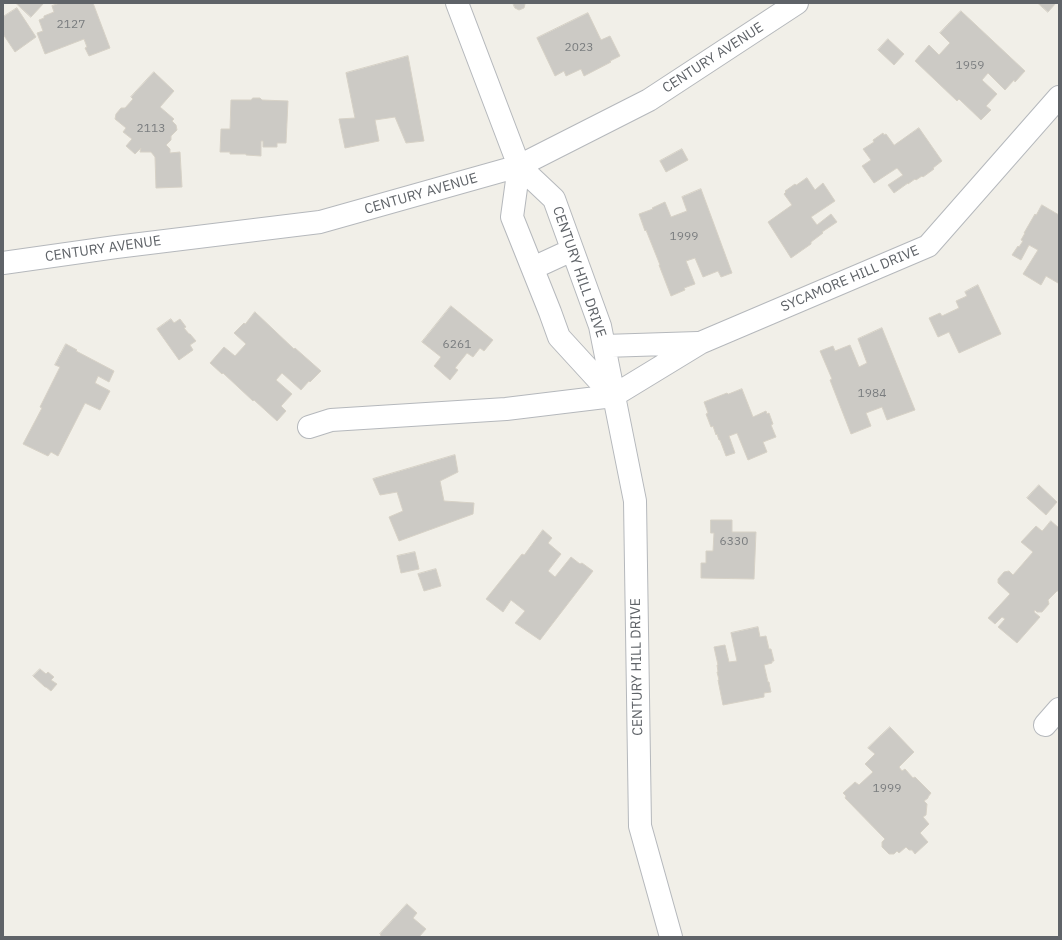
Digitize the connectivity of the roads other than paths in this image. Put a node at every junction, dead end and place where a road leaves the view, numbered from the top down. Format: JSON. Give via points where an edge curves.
{"nodes":[{"id":1,"x":457,"y":3,"type":"edge"},
{"id":2,"x":797,"y":3,"type":"edge"},
{"id":3,"x":1059,"y":97,"type":"edge"},
{"id":4,"x":519,"y":166,"type":"junction"},
{"id":5,"x":572,"y":250,"type":"junction"},
{"id":6,"x":3,"y":263,"type":"edge"},
{"id":7,"x":533,"y":268,"type":"junction"},
{"id":8,"x":700,"y":343,"type":"junction"},
{"id":9,"x":604,"y":346,"type":"junction"},
{"id":10,"x":613,"y":396,"type":"junction"},
{"id":11,"x":309,"y":427,"type":"dead end"},
{"id":12,"x":671,"y":937,"type":"edge"}],
"edges":[{"from":1,"to":4,"type":"street","name":"CENTURY HILL DRIVE"},
{"from":2,"to":4,"type":"street","name":"CENTURY AVENUE","via":[[649,100]]},
{"from":3,"to":8,"type":"street","name":"SYCAMORE HILL DRIVE","via":[[928,246]]},
{"from":4,"to":5,"type":"street","name":"CENTURY HILL DRIVE","via":[[554,199]]},
{"from":4,"to":6,"type":"street","name":"CENTURY AVENUE","via":[[320,222]]},
{"from":4,"to":7,"type":"street","name":"CENTURY HILL DRIVE","via":[[512,217]]},
{"from":5,"to":7,"type":"street"},
{"from":5,"to":9,"type":"street","name":"CENTURY HILL DRIVE","via":[[600,326]]},
{"from":7,"to":10,"type":"street","name":"CENTURY HILL DRIVE","via":[[559,337]]},
{"from":8,"to":9,"type":"street","name":"CENTURY HILL DRIVE"},
{"from":8,"to":10,"type":"street"},
{"from":9,"to":10,"type":"street","name":"CENTURY HILL DRIVE"},
{"from":10,"to":11,"type":"street","via":[[506,409],[331,420]]},
{"from":10,"to":12,"type":"street","name":"CENTURY HILL DRIVE","via":[[635,501],[640,826]]}]}
